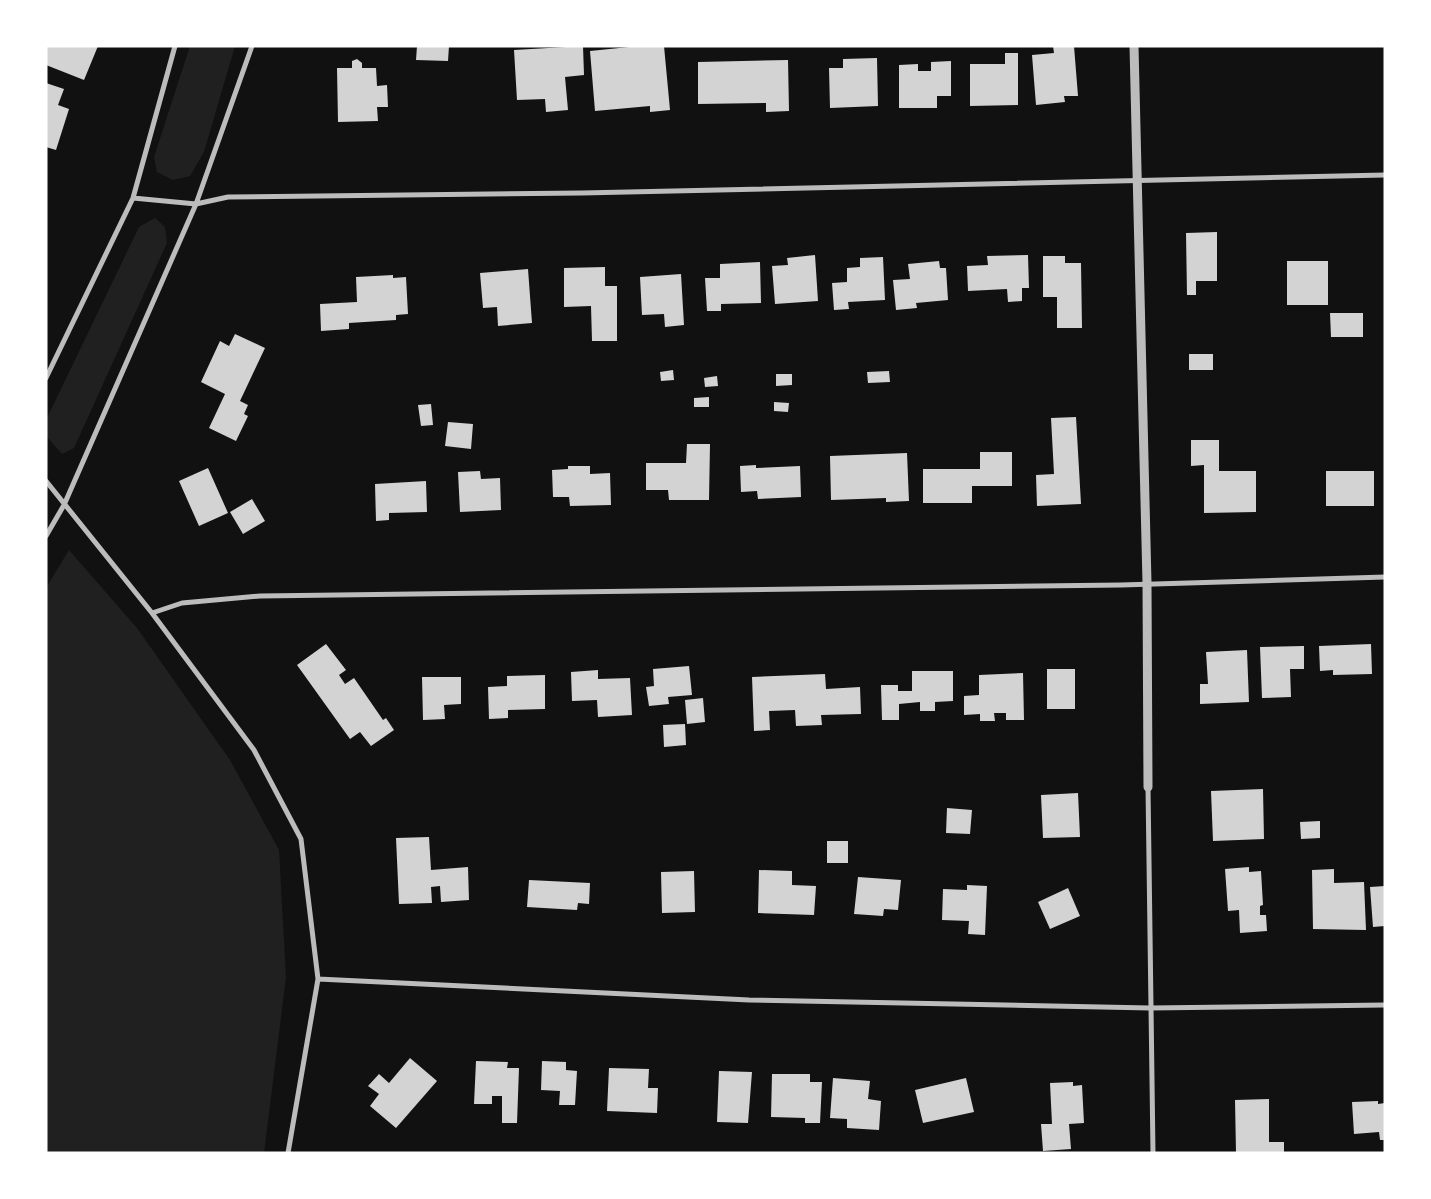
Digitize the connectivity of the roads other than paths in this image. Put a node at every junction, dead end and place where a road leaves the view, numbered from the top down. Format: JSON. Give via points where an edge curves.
{"nodes":[{"id":1,"x":175,"y":46,"type":"edge"},
{"id":2,"x":252,"y":46,"type":"edge"},
{"id":3,"x":1134,"y":46,"type":"edge"},
{"id":4,"x":1385,"y":175,"type":"edge"},
{"id":5,"x":1138,"y":180,"type":"junction"},
{"id":6,"x":133,"y":198,"type":"junction"},
{"id":7,"x":196,"y":204,"type":"junction"},
{"id":8,"x":46,"y":378,"type":"edge"},
{"id":9,"x":46,"y":482,"type":"edge"},
{"id":10,"x":64,"y":505,"type":"junction"},
{"id":11,"x":46,"y":536,"type":"edge"},
{"id":12,"x":1385,"y":577,"type":"edge"},
{"id":13,"x":1147,"y":583,"type":"junction"},
{"id":14,"x":152,"y":613,"type":"junction"},
{"id":15,"x":1148,"y":788,"type":"joint"},
{"id":16,"x":318,"y":979,"type":"junction"},
{"id":17,"x":1385,"y":1005,"type":"edge"},
{"id":18,"x":1150,"y":1008,"type":"junction"},
{"id":19,"x":288,"y":1153,"type":"edge"},
{"id":20,"x":1153,"y":1153,"type":"edge"}],
"edges":[{"from":1,"to":6,"type":"street"},
{"from":2,"to":7,"type":"street"},
{"from":3,"to":5,"type":"street"},
{"from":4,"to":5,"type":"street"},
{"from":5,"to":7,"type":"street","via":[[582,193],[228,197]]},
{"from":5,"to":13,"type":"street"},
{"from":6,"to":7,"type":"street"},
{"from":6,"to":8,"type":"street"},
{"from":7,"to":10,"type":"street"},
{"from":9,"to":10,"type":"street"},
{"from":10,"to":11,"type":"street"},
{"from":10,"to":14,"type":"street"},
{"from":12,"to":13,"type":"street"},
{"from":13,"to":14,"type":"street","via":[[260,596],[182,603]]},
{"from":13,"to":15,"type":"street"},
{"from":14,"to":16,"type":"street","via":[[254,750],[301,839]]},
{"from":15,"to":18,"type":"street"},
{"from":16,"to":18,"type":"street","via":[[749,1000]]},
{"from":16,"to":19,"type":"street"},
{"from":17,"to":18,"type":"street"},
{"from":18,"to":20,"type":"street"}]}
